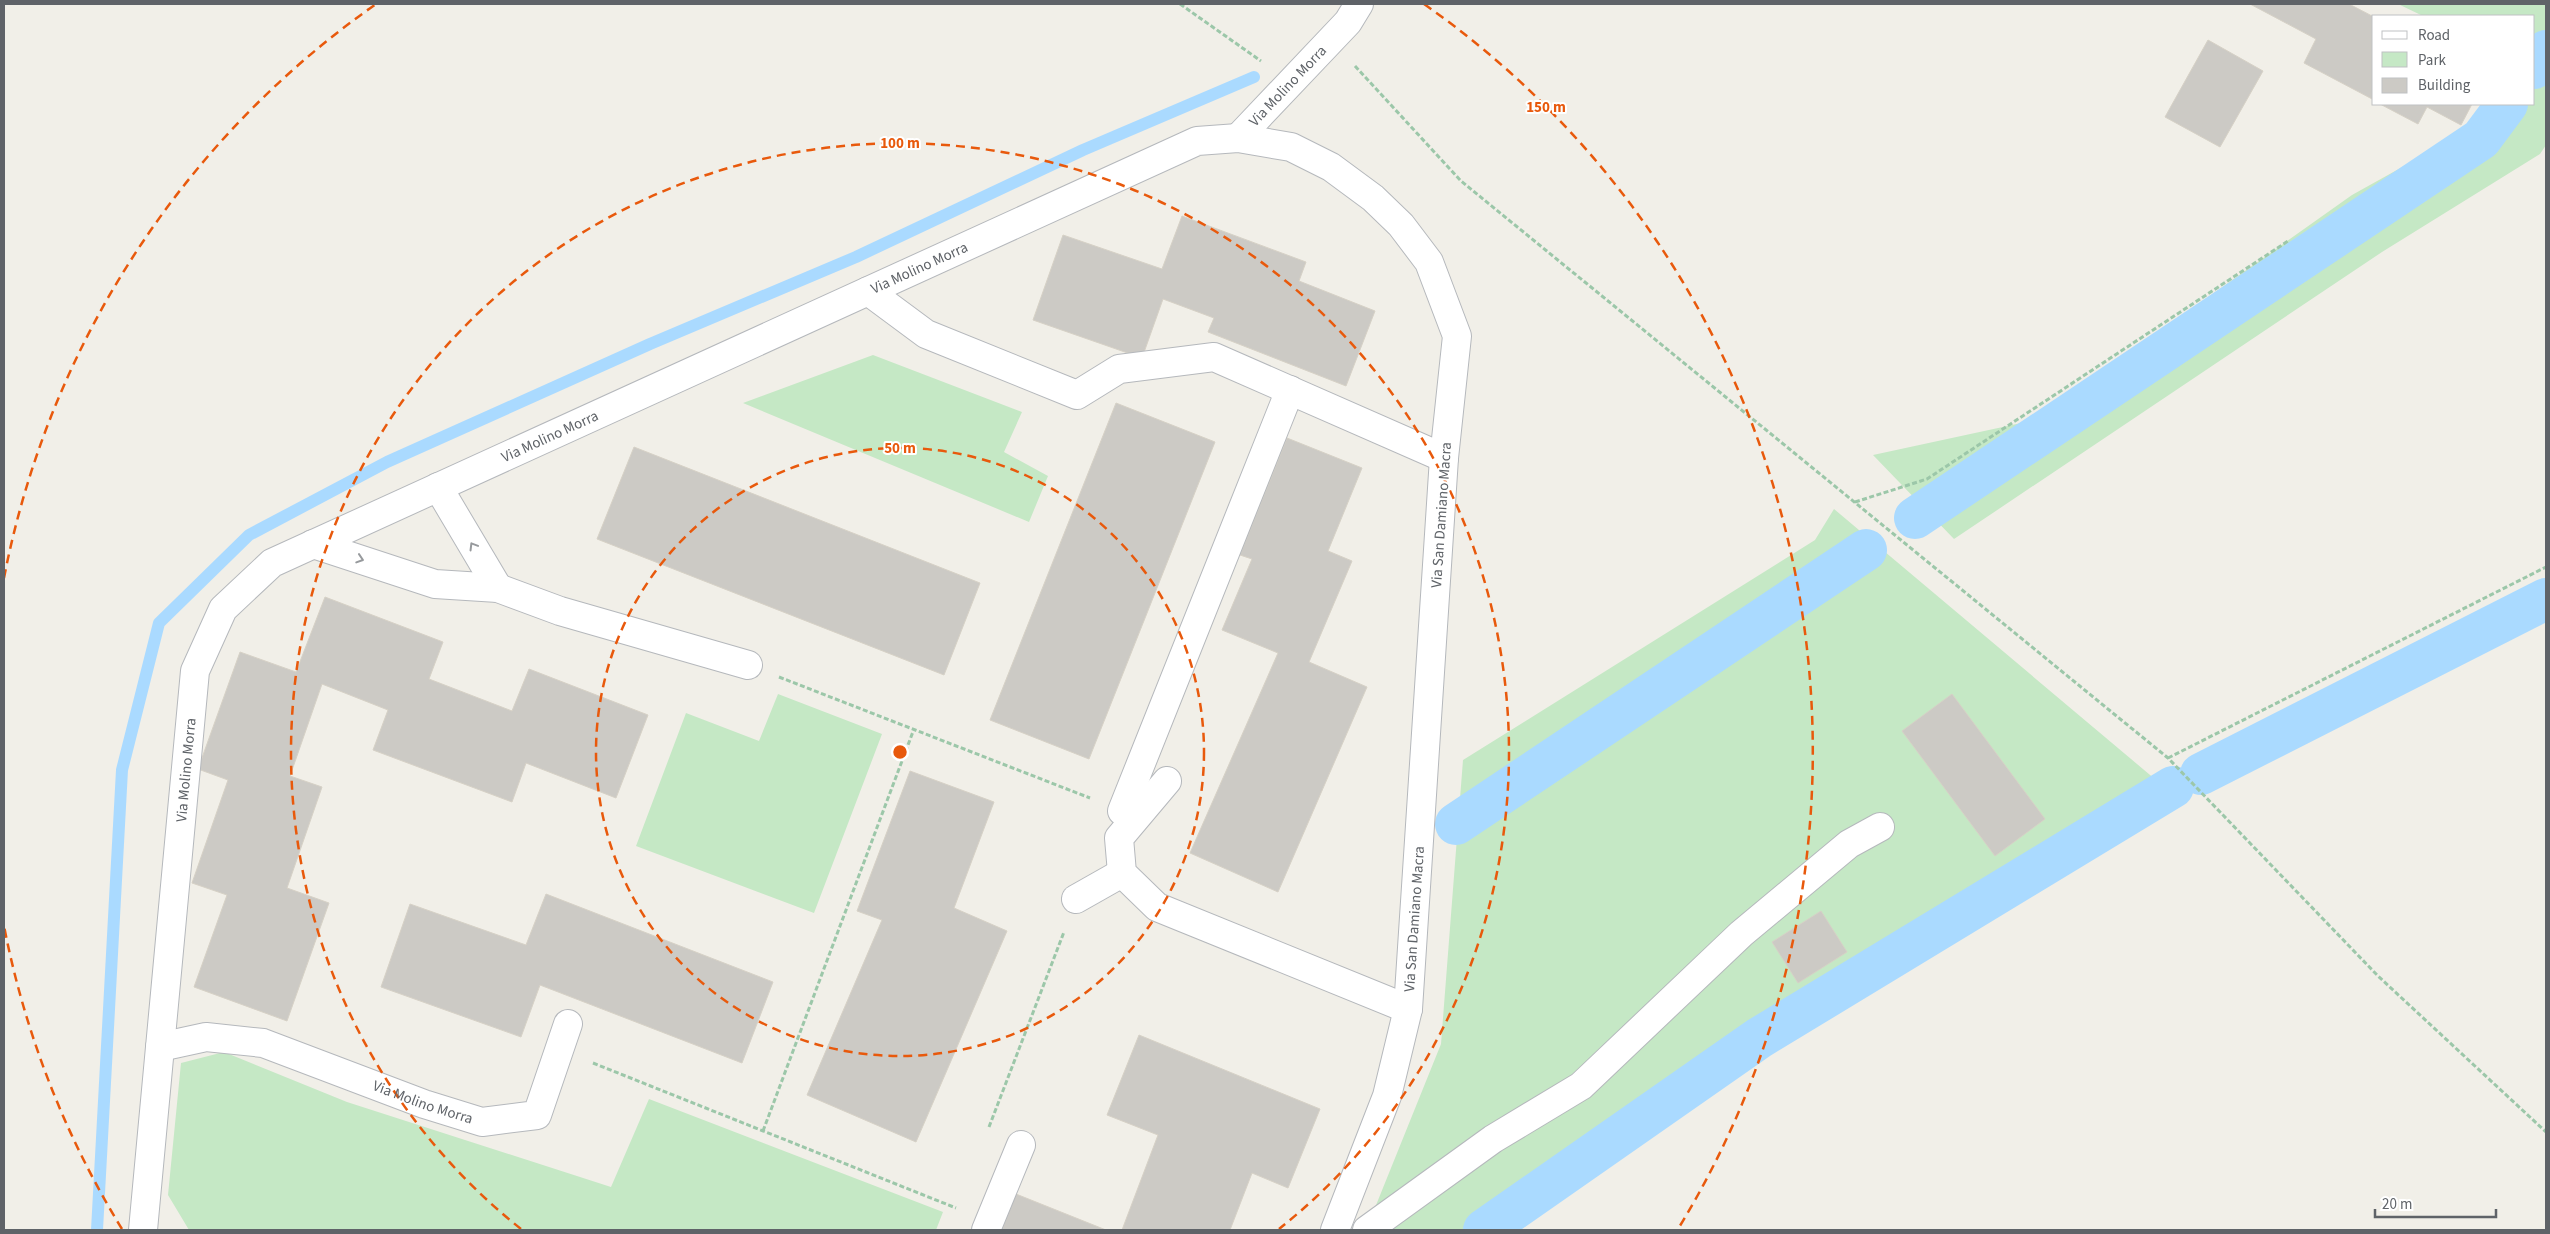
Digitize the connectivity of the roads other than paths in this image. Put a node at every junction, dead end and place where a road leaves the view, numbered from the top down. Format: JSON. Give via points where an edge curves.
{"nodes":[{"id":1,"x":1358,"y":4,"type":"edge"},
{"id":2,"x":1238,"y":138,"type":"junction"},
{"id":3,"x":868,"y":291,"type":"junction"},
{"id":4,"x":1290,"y":390,"type":"junction"},
{"id":5,"x":1444,"y":458,"type":"junction"},
{"id":6,"x":438,"y":487,"type":"junction"},
{"id":7,"x":313,"y":544,"type":"junction"},
{"id":8,"x":498,"y":588,"type":"junction"},
{"id":9,"x":748,"y":665,"type":"road end"},
{"id":10,"x":1167,"y":781,"type":"dead end"},
{"id":11,"x":1121,"y":810,"type":"junction"},
{"id":12,"x":1880,"y":827,"type":"dead end"},
{"id":13,"x":1122,"y":873,"type":"junction"},
{"id":14,"x":1076,"y":899,"type":"road end"},
{"id":15,"x":1408,"y":1009,"type":"junction"},
{"id":16,"x":568,"y":1024,"type":"dead end"},
{"id":17,"x":160,"y":1047,"type":"junction"},
{"id":18,"x":1021,"y":1145,"type":"dead end"},
{"id":19,"x":143,"y":1230,"type":"edge"},
{"id":20,"x":986,"y":1230,"type":"edge"},
{"id":21,"x":1335,"y":1230,"type":"edge"},
{"id":22,"x":1367,"y":1230,"type":"edge"}],
"edges":[{"from":1,"to":2,"type":"street","name":"Via Molino Morra","via":[[1348,22]]},
{"from":2,"to":3,"type":"street","name":"Via Molino Morra","via":[[1197,141]]},
{"from":2,"to":5,"type":"street","name":"Via San Damiano Macra","via":[[1291,147],[1331,167],[1373,198],[1401,225],[1429,262],[1457,336]]},
{"from":3,"to":4,"type":"street","via":[[926,334],[1077,395],[1119,369],[1214,357]]},
{"from":3,"to":6,"type":"street","name":"Via Molino Morra"},
{"from":4,"to":5,"type":"street"},
{"from":4,"to":11,"type":"street"},
{"from":5,"to":15,"type":"street","name":"Via San Damiano Macra"},
{"from":6,"to":7,"type":"street","name":"Via Molino Morra"},
{"from":8,"to":6,"type":"street","one_way":true},
{"from":7,"to":8,"type":"street","one_way":true,"via":[[435,584]]},
{"from":7,"to":17,"type":"street","name":"Via Molino Morra","via":[[272,563],[223,609],[194,672]]},
{"from":8,"to":9,"type":"street","via":[[560,610]]},
{"from":10,"to":11,"type":"street"},
{"from":11,"to":13,"type":"street"},
{"from":12,"to":22,"type":"street","via":[[1849,844],[1741,934],[1582,1086],[1493,1138]]},
{"from":13,"to":14,"type":"street"},
{"from":13,"to":15,"type":"street","name":"Via San Damiano Macra","via":[[1157,907]]},
{"from":15,"to":21,"type":"street","name":"Via San Damiano Macra","via":[[1387,1096]]},
{"from":16,"to":17,"type":"street","name":"Via Molino Morra","via":[[537,1116],[482,1122],[424,1104],[263,1043],[206,1037]]},
{"from":17,"to":19,"type":"street","name":"Via Molino Morra"},
{"from":18,"to":20,"type":"street"}]}
